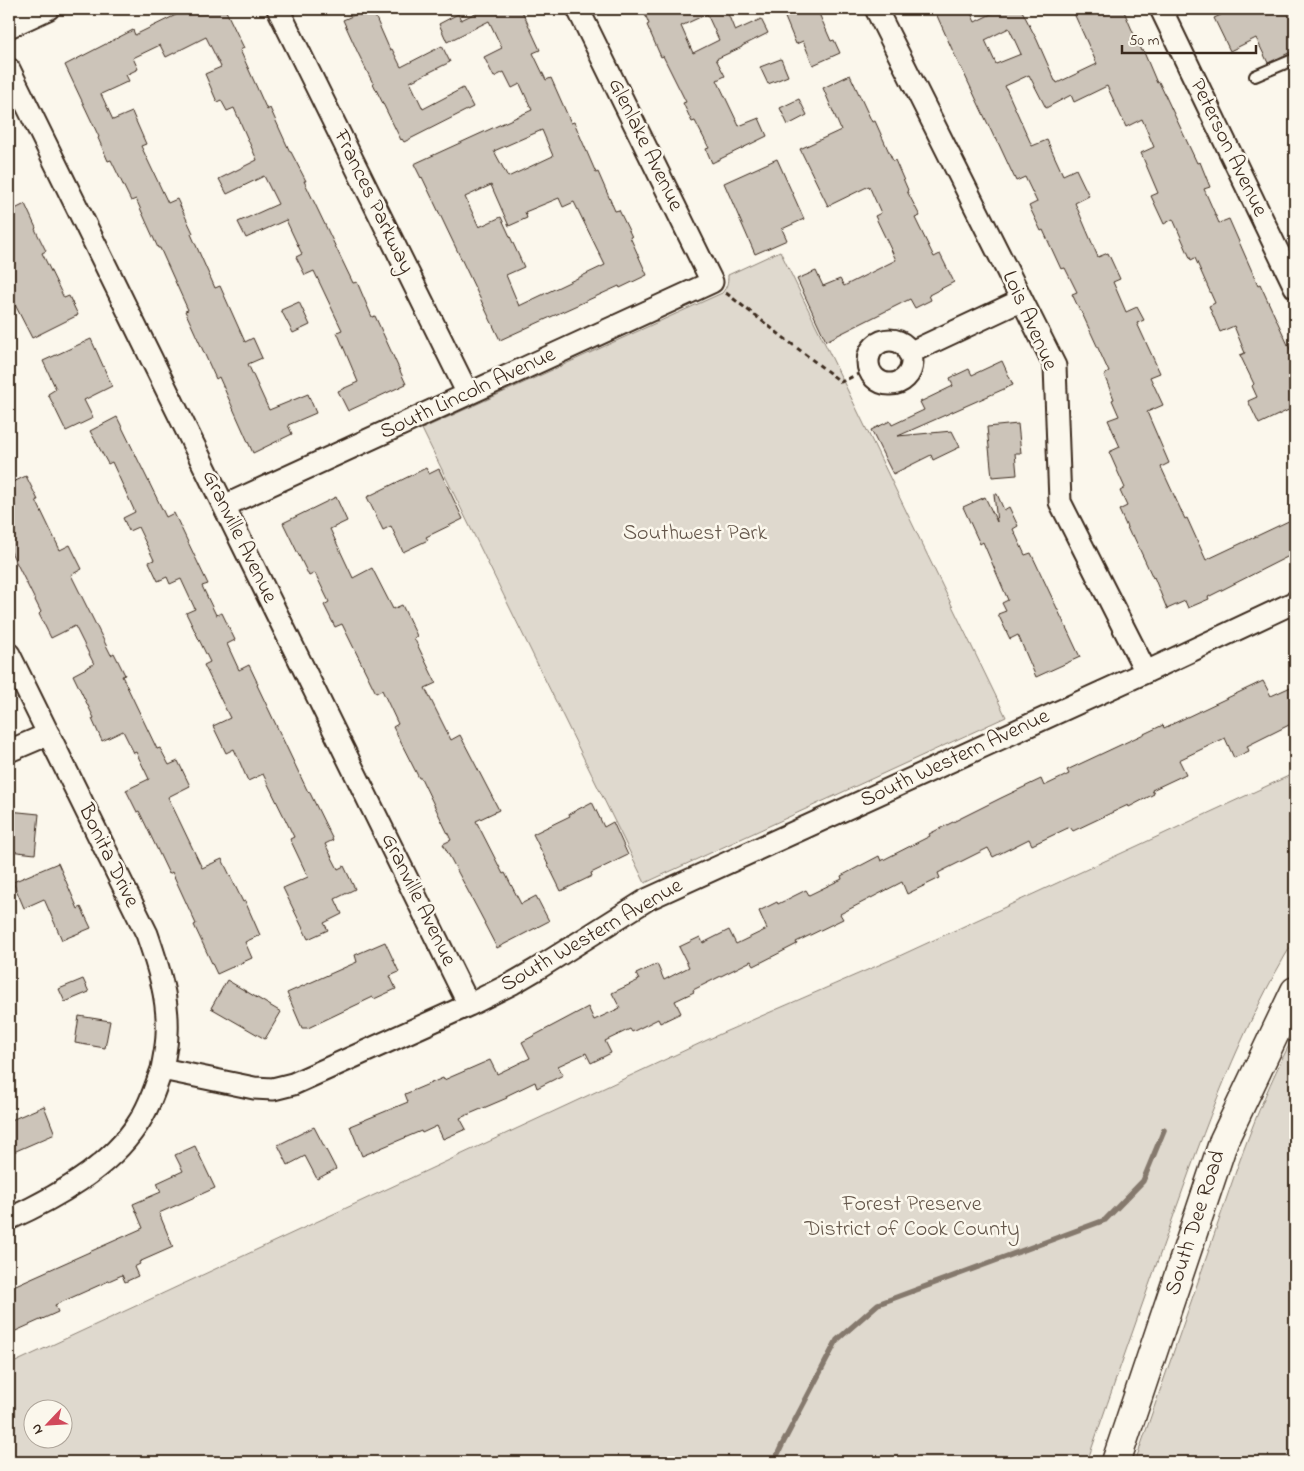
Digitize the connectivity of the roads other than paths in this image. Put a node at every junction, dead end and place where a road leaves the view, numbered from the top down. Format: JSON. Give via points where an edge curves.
{"nodes":[{"id":1,"x":48,"y":9,"type":"edge"},
{"id":2,"x":278,"y":9,"type":"edge"},
{"id":3,"x":578,"y":9,"type":"edge"},
{"id":4,"x":876,"y":9,"type":"edge"},
{"id":5,"x":1160,"y":9,"type":"edge"},
{"id":6,"x":9,"y":27,"type":"edge"},
{"id":7,"x":1295,"y":59,"type":"edge"},
{"id":8,"x":9,"y":69,"type":"edge"},
{"id":9,"x":1255,"y":76,"type":"dead end"},
{"id":10,"x":712,"y":282,"type":"joint"},
{"id":11,"x":1295,"y":287,"type":"edge"},
{"id":12,"x":1022,"y":300,"type":"junction"},
{"id":13,"x":909,"y":353,"type":"junction"},
{"id":14,"x":468,"y":394,"type":"junction"},
{"id":15,"x":224,"y":506,"type":"junction"},
{"id":16,"x":1295,"y":602,"type":"edge"},
{"id":17,"x":9,"y":654,"type":"edge"},
{"id":18,"x":1146,"y":672,"type":"junction"},
{"id":19,"x":49,"y":734,"type":"junction"},
{"id":20,"x":9,"y":751,"type":"edge"},
{"id":21,"x":1295,"y":992,"type":"edge"},
{"id":22,"x":469,"y":1005,"type":"junction"},
{"id":23,"x":162,"y":1069,"type":"junction"},
{"id":24,"x":9,"y":1219,"type":"edge"},
{"id":25,"x":1116,"y":1462,"type":"edge"}],
"edges":[{"from":1,"to":6,"type":"street"},
{"from":2,"to":14,"type":"street","name":"Frances Parkway"},
{"from":3,"to":10,"type":"street","name":"Glenlake Avenue"},
{"from":4,"to":12,"type":"street","name":"Lois Avenue"},
{"from":5,"to":11,"type":"street","name":"Peterson Avenue"},
{"from":7,"to":9,"type":"lane"},
{"from":8,"to":15,"type":"street","name":"Granville Avenue"},
{"from":10,"to":14,"type":"street","name":"South Lincoln Avenue"},
{"from":12,"to":13,"type":"street"},
{"from":12,"to":18,"type":"street","name":"Lois Avenue","via":[[1054,366],[1060,502]]},
{"from":13,"to":13,"type":"street","via":[[912,359],[909,374],[898,383],[878,381],[872,376],[869,355],[878,344],[892,340],[899,342]]},
{"from":14,"to":15,"type":"street","name":"South Lincoln Avenue"},
{"from":15,"to":22,"type":"street","name":"Granville Avenue"},
{"from":16,"to":18,"type":"street","name":"South Western Avenue"},
{"from":17,"to":19,"type":"street","name":"Bonita Drive"},
{"from":18,"to":22,"type":"street","name":"South Western Avenue","via":[[648,899],[537,969]]},
{"from":19,"to":20,"type":"street"},
{"from":19,"to":23,"type":"street","name":"Bonita Drive","via":[[143,927],[160,970],[167,1034]]},
{"from":21,"to":25,"type":"main road","name":"South Dee Road","via":[[1224,1140]]},
{"from":22,"to":23,"type":"street","name":"South Western Avenue","via":[[310,1077],[272,1089]]},
{"from":23,"to":24,"type":"street","via":[[138,1124],[121,1146],[67,1188]]}]}
